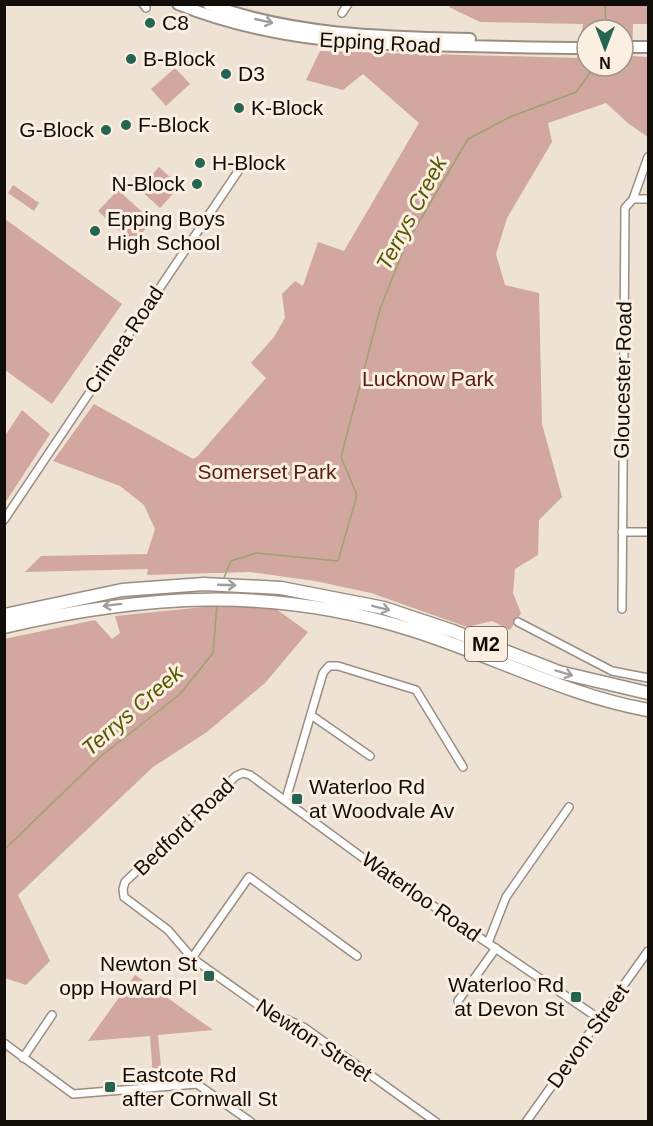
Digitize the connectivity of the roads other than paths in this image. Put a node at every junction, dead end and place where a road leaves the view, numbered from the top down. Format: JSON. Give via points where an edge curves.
{"nodes":[{"id":1,"x":178,"y":4,"type":"edge"},
{"id":2,"x":208,"y":4,"type":"edge"},
{"id":3,"x":348,"y":4,"type":"edge"},
{"id":4,"x":342,"y":13,"type":"dead end"},
{"id":5,"x":575,"y":44,"type":"edge"},
{"id":6,"x":575,"y":44,"type":"edge"},
{"id":7,"x":648,"y":157,"type":"edge"},
{"id":8,"x":245,"y":161,"type":"dead end"},
{"id":9,"x":633,"y":199,"type":"junction"},
{"id":10,"x":648,"y":199,"type":"edge"},
{"id":11,"x":4,"y":520,"type":"edge"},
{"id":12,"x":622,"y":532,"type":"junction"},
{"id":13,"x":648,"y":532,"type":"edge"},
{"id":14,"x":622,"y":609,"type":"dead end"},
{"id":15,"x":4,"y":615,"type":"edge"},
{"id":16,"x":518,"y":622,"type":"dead end"},
{"id":17,"x":4,"y":627,"type":"edge"},
{"id":18,"x":648,"y":678,"type":"edge"},
{"id":19,"x":648,"y":693,"type":"edge"},
{"id":20,"x":648,"y":711,"type":"edge"},
{"id":21,"x":311,"y":715,"type":"junction"},
{"id":22,"x":370,"y":756,"type":"dead end"},
{"id":23,"x":463,"y":767,"type":"dead end"},
{"id":24,"x":243,"y":773,"type":"joint"},
{"id":25,"x":286,"y":800,"type":"junction"},
{"id":26,"x":569,"y":807,"type":"dead end"},
{"id":27,"x":488,"y":943,"type":"junction"},
{"id":28,"x":496,"y":948,"type":"junction"},
{"id":29,"x":648,"y":954,"type":"edge"},
{"id":30,"x":357,"y":956,"type":"dead end"},
{"id":31,"x":192,"y":958,"type":"junction"},
{"id":32,"x":458,"y":1002,"type":"dead end"},
{"id":33,"x":52,"y":1015,"type":"dead end"},
{"id":34,"x":601,"y":1020,"type":"junction"},
{"id":35,"x":4,"y":1043,"type":"edge"},
{"id":36,"x":23,"y":1058,"type":"junction"},
{"id":37,"x":251,"y":1122,"type":"edge"},
{"id":38,"x":436,"y":1122,"type":"edge"},
{"id":39,"x":526,"y":1122,"type":"edge"}],
"edges":[{"from":1,"to":5,"type":"main road","name":"Epping Road","via":[[244,27],[318,41]]},
{"from":2,"to":6,"type":"main road","name":"Epping Road","one_way":true,"via":[[266,22],[330,32]]},
{"from":3,"to":4,"type":"street"},
{"from":7,"to":9,"type":"street","name":"Gloucester Road"},
{"from":8,"to":11,"type":"street","name":"Crimea Road"},
{"from":9,"to":10,"type":"street"},
{"from":9,"to":12,"type":"street","name":"Gloucester Road","via":[[625,208]]},
{"from":12,"to":13,"type":"street"},
{"from":12,"to":14,"type":"street","name":"Gloucester Road"},
{"from":15,"to":19,"type":"highway","number":"M2","one_way":true,"via":[[82,597],[169,585],[259,586],[324,594],[417,618],[559,672]]},
{"from":16,"to":18,"type":"street","via":[[612,671]]},
{"from":20,"to":17,"type":"highway","number":"M2","one_way":true,"via":[[571,691],[413,630],[321,607],[226,598],[170,599],[83,609]]},
{"from":21,"to":22,"type":"street"},
{"from":21,"to":23,"type":"street","via":[[323,673],[329,666],[416,690]]},
{"from":21,"to":25,"type":"street"},
{"from":24,"to":25,"type":"street","name":"Waterloo Road"},
{"from":24,"to":31,"type":"street","name":"Bedford Road","via":[[125,882],[123,889],[130,904],[168,930]]},
{"from":25,"to":27,"type":"street","name":"Waterloo Road"},
{"from":26,"to":27,"type":"street","via":[[506,897]]},
{"from":27,"to":28,"type":"street","name":"Waterloo Road"},
{"from":28,"to":32,"type":"street"},
{"from":28,"to":34,"type":"street","name":"Waterloo Road"},
{"from":29,"to":34,"type":"street","name":"Devon Street"},
{"from":30,"to":31,"type":"street","via":[[249,877]]},
{"from":31,"to":38,"type":"street","name":"Newton Street","via":[[261,1007],[305,1028]]},
{"from":33,"to":36,"type":"street"},
{"from":34,"to":39,"type":"street","name":"Devon Street"},
{"from":35,"to":36,"type":"street"},
{"from":36,"to":37,"type":"street","via":[[73,1094],[197,1084]]}]}
